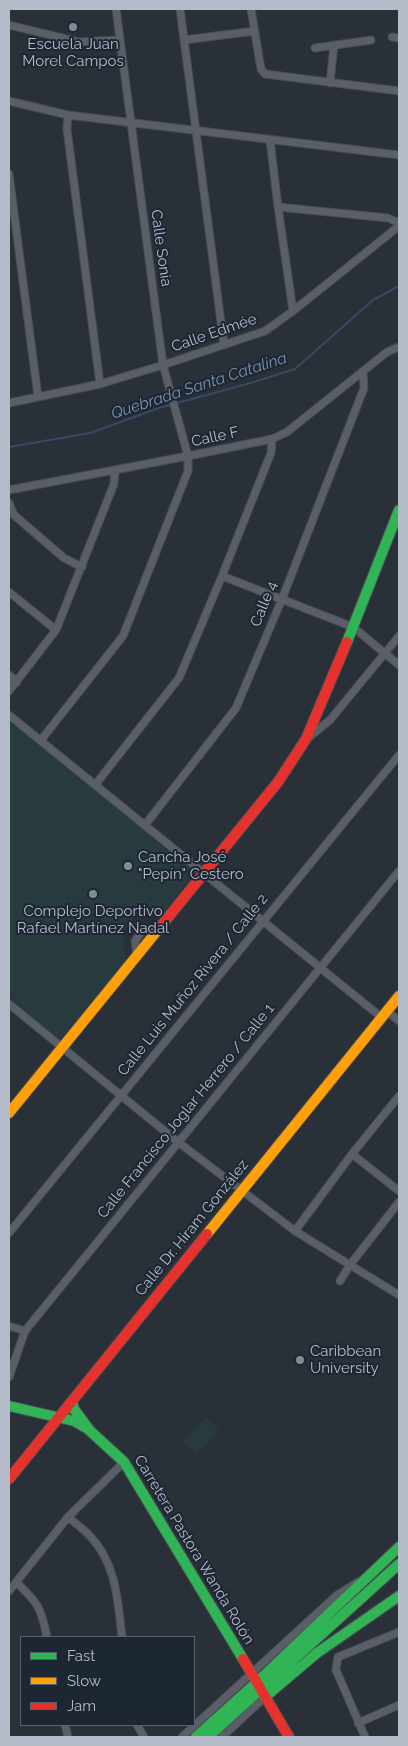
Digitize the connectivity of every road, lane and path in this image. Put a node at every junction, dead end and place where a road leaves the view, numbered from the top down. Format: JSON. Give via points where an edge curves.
{"nodes":[{"id":1,"x":116,"y":9,"type":"edge"},
{"id":2,"x":180,"y":9,"type":"edge"},
{"id":3,"x":251,"y":9,"type":"edge"},
{"id":4,"x":9,"y":25,"type":"edge"},
{"id":5,"x":255,"y":31,"type":"junction"},
{"id":6,"x":120,"y":40,"type":"junction"},
{"id":7,"x":184,"y":40,"type":"junction"},
{"id":8,"x":371,"y":40,"type":"dead end"},
{"id":9,"x":334,"y":45,"type":"junction"},
{"id":10,"x":315,"y":48,"type":"dead end"},
{"id":11,"x":330,"y":83,"type":"junction"},
{"id":12,"x":399,"y":91,"type":"edge"},
{"id":13,"x":9,"y":101,"type":"edge"},
{"id":14,"x":68,"y":115,"type":"junction"},
{"id":15,"x":130,"y":123,"type":"junction"},
{"id":16,"x":195,"y":131,"type":"junction"},
{"id":17,"x":270,"y":140,"type":"junction"},
{"id":18,"x":399,"y":155,"type":"edge"},
{"id":19,"x":9,"y":174,"type":"edge"},
{"id":20,"x":278,"y":207,"type":"junction"},
{"id":21,"x":399,"y":224,"type":"edge"},
{"id":22,"x":293,"y":311,"type":"junction"},
{"id":23,"x":224,"y":345,"type":"junction"},
{"id":24,"x":399,"y":347,"type":"edge"},
{"id":25,"x":163,"y":365,"type":"junction"},
{"id":26,"x":363,"y":371,"type":"junction"},
{"id":27,"x":100,"y":384,"type":"junction"},
{"id":28,"x":38,"y":397,"type":"junction"},
{"id":29,"x":9,"y":403,"type":"edge"},
{"id":30,"x":272,"y":439,"type":"junction"},
{"id":31,"x":188,"y":456,"type":"junction"},
{"id":32,"x":115,"y":470,"type":"junction"},
{"id":33,"x":9,"y":490,"type":"edge"},
{"id":34,"x":9,"y":503,"type":"edge"},
{"id":35,"x":399,"y":510,"type":"edge"},
{"id":36,"x":82,"y":568,"type":"junction"},
{"id":37,"x":222,"y":576,"type":"junction"},
{"id":38,"x":9,"y":592,"type":"edge"},
{"id":39,"x":282,"y":599,"type":"junction"},
{"id":40,"x":353,"y":627,"type":"junction"},
{"id":41,"x":56,"y":630,"type":"junction"},
{"id":42,"x":399,"y":636,"type":"edge"},
{"id":43,"x":385,"y":654,"type":"junction"},
{"id":44,"x":399,"y":665,"type":"edge"},
{"id":45,"x":9,"y":675,"type":"edge"},
{"id":46,"x":17,"y":682,"type":"junction"},
{"id":47,"x":9,"y":691,"type":"edge"},
{"id":48,"x":9,"y":715,"type":"edge"},
{"id":49,"x":306,"y":739,"type":"junction"},
{"id":50,"x":41,"y":740,"type":"junction"},
{"id":51,"x":399,"y":754,"type":"edge"},
{"id":52,"x":96,"y":785,"type":"junction"},
{"id":53,"x":145,"y":825,"type":"junction"},
{"id":54,"x":399,"y":871,"type":"edge"},
{"id":55,"x":204,"y":873,"type":"junction"},
{"id":56,"x":263,"y":922,"type":"junction"},
{"id":57,"x":320,"y":968,"type":"junction"},
{"id":58,"x":399,"y":996,"type":"edge"},
{"id":59,"x":9,"y":1004,"type":"edge"},
{"id":60,"x":384,"y":1014,"type":"junction"},
{"id":61,"x":399,"y":1021,"type":"edge"},
{"id":62,"x":62,"y":1047,"type":"junction"},
{"id":63,"x":121,"y":1096,"type":"junction"},
{"id":64,"x":399,"y":1096,"type":"edge"},
{"id":65,"x":9,"y":1113,"type":"edge"},
{"id":66,"x":178,"y":1142,"type":"junction"},
{"id":67,"x":352,"y":1154,"type":"junction"},
{"id":68,"x":241,"y":1191,"type":"junction"},
{"id":69,"x":399,"y":1191,"type":"edge"},
{"id":70,"x":399,"y":1202,"type":"edge"},
{"id":71,"x":296,"y":1231,"type":"junction"},
{"id":72,"x":9,"y":1233,"type":"edge"},
{"id":73,"x":350,"y":1265,"type":"junction"},
{"id":74,"x":340,"y":1281,"type":"dead end"},
{"id":75,"x":399,"y":1294,"type":"edge"},
{"id":76,"x":9,"y":1326,"type":"edge"},
{"id":77,"x":25,"y":1332,"type":"junction"},
{"id":78,"x":9,"y":1377,"type":"edge"},
{"id":79,"x":72,"y":1402,"type":"junction"},
{"id":80,"x":9,"y":1406,"type":"edge"},
{"id":81,"x":59,"y":1418,"type":"junction"},
{"id":82,"x":88,"y":1429,"type":"junction"},
{"id":83,"x":124,"y":1462,"type":"junction"},
{"id":84,"x":9,"y":1479,"type":"edge"},
{"id":85,"x":68,"y":1517,"type":"junction"},
{"id":86,"x":399,"y":1547,"type":"edge"},
{"id":87,"x":399,"y":1564,"type":"edge"},
{"id":88,"x":16,"y":1582,"type":"junction"},
{"id":89,"x":9,"y":1591,"type":"edge"},
{"id":90,"x":399,"y":1596,"type":"edge"},
{"id":91,"x":399,"y":1632,"type":"edge"},
{"id":92,"x":48,"y":1636,"type":"edge"},
{"id":93,"x":122,"y":1636,"type":"edge"},
{"id":94,"x":258,"y":1686,"type":"junction"},
{"id":95,"x":399,"y":1705,"type":"edge"},
{"id":96,"x":358,"y":1723,"type":"junction"},
{"id":97,"x":138,"y":1726,"type":"edge"},
{"id":98,"x":144,"y":1737,"type":"edge"},
{"id":99,"x":182,"y":1737,"type":"edge"},
{"id":100,"x":196,"y":1737,"type":"edge"},
{"id":101,"x":208,"y":1737,"type":"edge"},
{"id":102,"x":222,"y":1737,"type":"edge"},
{"id":103,"x":288,"y":1737,"type":"edge"},
{"id":104,"x":365,"y":1737,"type":"edge"}],
"edges":[{"from":1,"to":6,"type":"street","name":"Calle Sonia"},
{"from":2,"to":7,"type":"street"},
{"from":3,"to":5,"type":"street"},
{"from":4,"to":6,"type":"street","via":[[79,42]]},
{"from":5,"to":7,"type":"street"},
{"from":5,"to":11,"type":"street","via":[[261,69],[265,74]]},
{"from":6,"to":15,"type":"street","name":"Calle Sonia"},
{"from":7,"to":16,"type":"street"},
{"from":8,"to":9,"type":"street"},
{"from":9,"to":10,"type":"street"},
{"from":9,"to":11,"type":"street"},
{"from":11,"to":12,"type":"street"},
{"from":13,"to":14,"type":"street"},
{"from":14,"to":15,"type":"street"},
{"from":14,"to":27,"type":"street","via":[[67,129]]},
{"from":15,"to":16,"type":"street"},
{"from":15,"to":25,"type":"street","name":"Calle Sonia"},
{"from":16,"to":17,"type":"street"},
{"from":16,"to":23,"type":"street"},
{"from":17,"to":18,"type":"street"},
{"from":17,"to":20,"type":"street"},
{"from":19,"to":28,"type":"street"},
{"from":20,"to":21,"type":"street","via":[[388,218]]},
{"from":20,"to":22,"type":"street"},
{"from":21,"to":22,"type":"street","name":"Calle Edmée"},
{"from":22,"to":23,"type":"street","name":"Calle Edmée","via":[[264,331]]},
{"from":23,"to":25,"type":"street","name":"Calle Edmée"},
{"from":24,"to":26,"type":"street","name":"Calle F"},
{"from":25,"to":27,"type":"street","name":"Calle Edmée"},
{"from":25,"to":31,"type":"street","name":"Calle Sonia"},
{"from":26,"to":30,"type":"street","name":"Calle F","via":[[287,432]]},
{"from":26,"to":39,"type":"street","name":"Calle 4","via":[[364,388]]},
{"from":27,"to":28,"type":"street","name":"Calle Edmée"},
{"from":28,"to":29,"type":"street","name":"Calle Edmée"},
{"from":30,"to":31,"type":"street","name":"Calle F"},
{"from":30,"to":37,"type":"street","via":[[271,453]]},
{"from":31,"to":32,"type":"street","name":"Calle F"},
{"from":31,"to":50,"type":"street","via":[[188,471],[123,636]]},
{"from":32,"to":33,"type":"street","name":"Calle F"},
{"from":32,"to":36,"type":"street","via":[[114,484]]},
{"from":34,"to":36,"type":"street","via":[[14,515],[64,558]]},
{"from":35,"to":40,"type":"street"},
{"from":36,"to":41,"type":"street"},
{"from":37,"to":39,"type":"street"},
{"from":37,"to":52,"type":"street","via":[[179,678]]},
{"from":38,"to":41,"type":"street"},
{"from":39,"to":40,"type":"street"},
{"from":39,"to":53,"type":"street","name":"Calle 4","via":[[236,708]]},
{"from":40,"to":43,"type":"street"},
{"from":40,"to":49,"type":"street"},
{"from":41,"to":46,"type":"street"},
{"from":42,"to":43,"type":"street"},
{"from":43,"to":44,"type":"street"},
{"from":43,"to":49,"type":"street","via":[[330,720]]},
{"from":45,"to":46,"type":"street"},
{"from":46,"to":47,"type":"street"},
{"from":48,"to":50,"type":"street"},
{"from":49,"to":55,"type":"street","via":[[278,782]]},
{"from":50,"to":52,"type":"street"},
{"from":51,"to":56,"type":"street","name":"Calle Luis Muñoz Rivera / Calle 2"},
{"from":52,"to":53,"type":"street"},
{"from":53,"to":55,"type":"street"},
{"from":54,"to":57,"type":"street","name":"Calle Francisco Joglar Herrero / Calle 1"},
{"from":55,"to":56,"type":"street"},
{"from":55,"to":62,"type":"street"},
{"from":56,"to":57,"type":"street"},
{"from":56,"to":63,"type":"street","name":"Calle Luis Muñoz Rivera / Calle 2"},
{"from":57,"to":60,"type":"street"},
{"from":57,"to":66,"type":"street","name":"Calle Francisco Joglar Herrero / Calle 1"},
{"from":58,"to":60,"type":"street","name":"Calle Dr. Hiram González"},
{"from":59,"to":62,"type":"street"},
{"from":60,"to":61,"type":"street"},
{"from":60,"to":68,"type":"street","name":"Calle Dr. Hiram González"},
{"from":62,"to":63,"type":"street"},
{"from":62,"to":65,"type":"street"},
{"from":63,"to":66,"type":"street"},
{"from":63,"to":72,"type":"street","name":"Calle Luis Muñoz Rivera / Calle 2"},
{"from":64,"to":67,"type":"street"},
{"from":66,"to":68,"type":"street"},
{"from":66,"to":77,"type":"street","name":"Calle Francisco Joglar Herrero / Calle 1"},
{"from":67,"to":69,"type":"street"},
{"from":67,"to":71,"type":"street"},
{"from":68,"to":71,"type":"street"},
{"from":68,"to":79,"type":"street","name":"Calle Dr. Hiram González"},
{"from":70,"to":73,"type":"street"},
{"from":71,"to":73,"type":"street"},
{"from":73,"to":74,"type":"street"},
{"from":73,"to":75,"type":"street"},
{"from":76,"to":77,"type":"street"},
{"from":77,"to":78,"type":"street","name":"Calle Francisco Joglar Herrero / Calle 1"},
{"from":79,"to":81,"type":"street","name":"Calle Dr. Hiram González"},
{"from":79,"to":82,"type":"street"},
{"from":80,"to":81,"type":"street","name":"Carretera Pastora Wanda Rolón"},
{"from":81,"to":82,"type":"street","name":"Carretera Pastora Wanda Rolón"},
{"from":81,"to":84,"type":"street","name":"Calle Dr. Hiram González"},
{"from":82,"to":83,"type":"street","name":"Carretera Pastora Wanda Rolón"},
{"from":83,"to":85,"type":"street"},
{"from":83,"to":94,"type":"street","name":"Carretera Pastora Wanda Rolón"},
{"from":85,"to":88,"type":"street"},
{"from":85,"to":93,"type":"street","via":[[90,1536],[106,1558],[117,1591]]},
{"from":86,"to":94,"type":"street"},
{"from":87,"to":94,"type":"street"},
{"from":88,"to":89,"type":"street"},
{"from":88,"to":92,"type":"street","via":[[34,1599],[43,1615]]},
{"from":90,"to":94,"type":"street","via":[[317,1653]]},
{"from":91,"to":96,"type":"street","via":[[338,1657],[336,1670]]},
{"from":94,"to":99,"type":"street"},
{"from":94,"to":100,"type":"street"},
{"from":94,"to":101,"type":"street"},
{"from":94,"to":102,"type":"street"},
{"from":94,"to":103,"type":"street","name":"Carretera Pastora Wanda Rolón"},
{"from":95,"to":96,"type":"street"},
{"from":96,"to":104,"type":"street"},
{"from":97,"to":98,"type":"street"}]}
